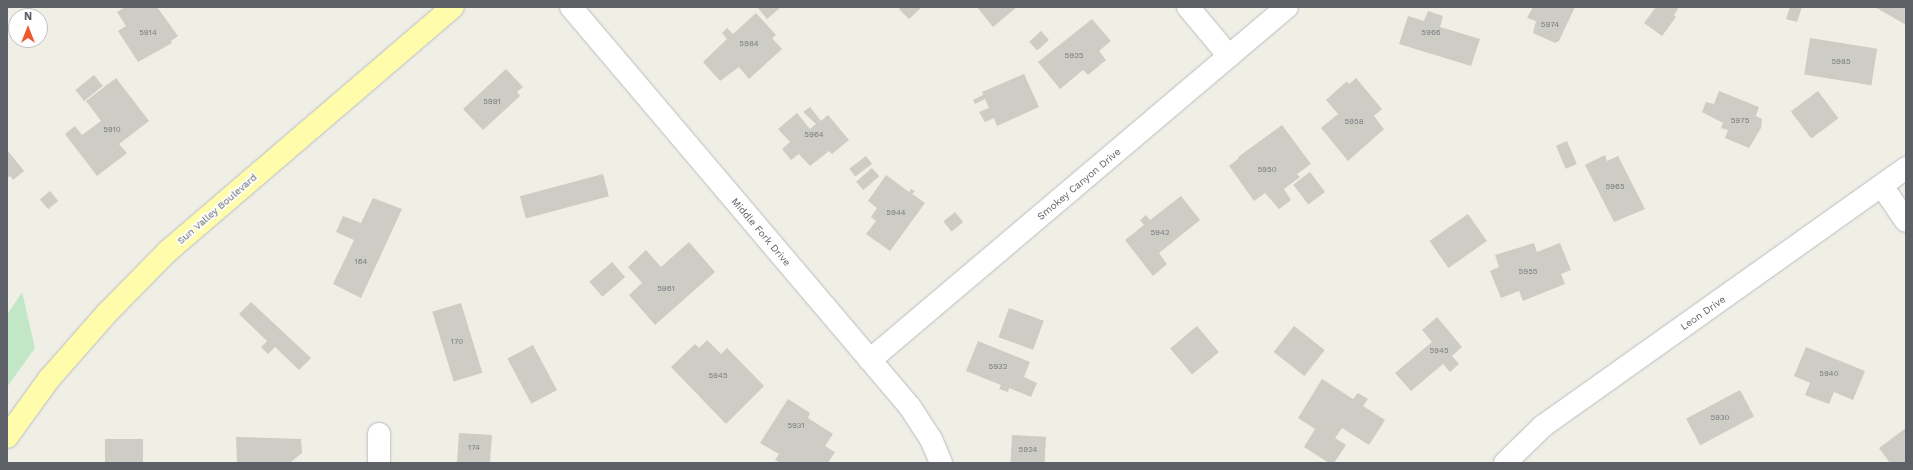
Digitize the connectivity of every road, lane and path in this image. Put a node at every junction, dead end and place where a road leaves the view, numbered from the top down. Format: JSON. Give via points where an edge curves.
{"nodes":[{"id":1,"x":453,"y":7,"type":"edge"},
{"id":2,"x":571,"y":7,"type":"edge"},
{"id":3,"x":1188,"y":7,"type":"edge"},
{"id":4,"x":1287,"y":7,"type":"edge"},
{"id":5,"x":1229,"y":56,"type":"junction"},
{"id":6,"x":1906,"y":168,"type":"edge"},
{"id":7,"x":1882,"y":186,"type":"junction"},
{"id":8,"x":1906,"y":221,"type":"edge"},
{"id":9,"x":870,"y":360,"type":"junction"},
{"id":10,"x":379,"y":434,"type":"dead end"},
{"id":11,"x":7,"y":437,"type":"edge"},
{"id":12,"x":379,"y":463,"type":"edge"},
{"id":13,"x":941,"y":463,"type":"edge"},
{"id":14,"x":1505,"y":463,"type":"edge"}],
"edges":[{"from":1,"to":11,"type":"main road","name":"Sun Valley Boulevard","via":[[168,251],[96,325],[49,379]]},
{"from":2,"to":9,"type":"street","name":"Middle Fork Drive"},
{"from":3,"to":5,"type":"street"},
{"from":4,"to":5,"type":"street","name":"Smokey Canyon Drive"},
{"from":5,"to":9,"type":"street","name":"Smokey Canyon Drive"},
{"from":6,"to":7,"type":"street","name":"Leon Drive"},
{"from":7,"to":8,"type":"street"},
{"from":7,"to":14,"type":"street","name":"Leon Drive","via":[[1543,426]]},
{"from":9,"to":13,"type":"street","name":"Middle Fork Drive","via":[[910,407],[931,439]]},
{"from":10,"to":12,"type":"street"}]}
